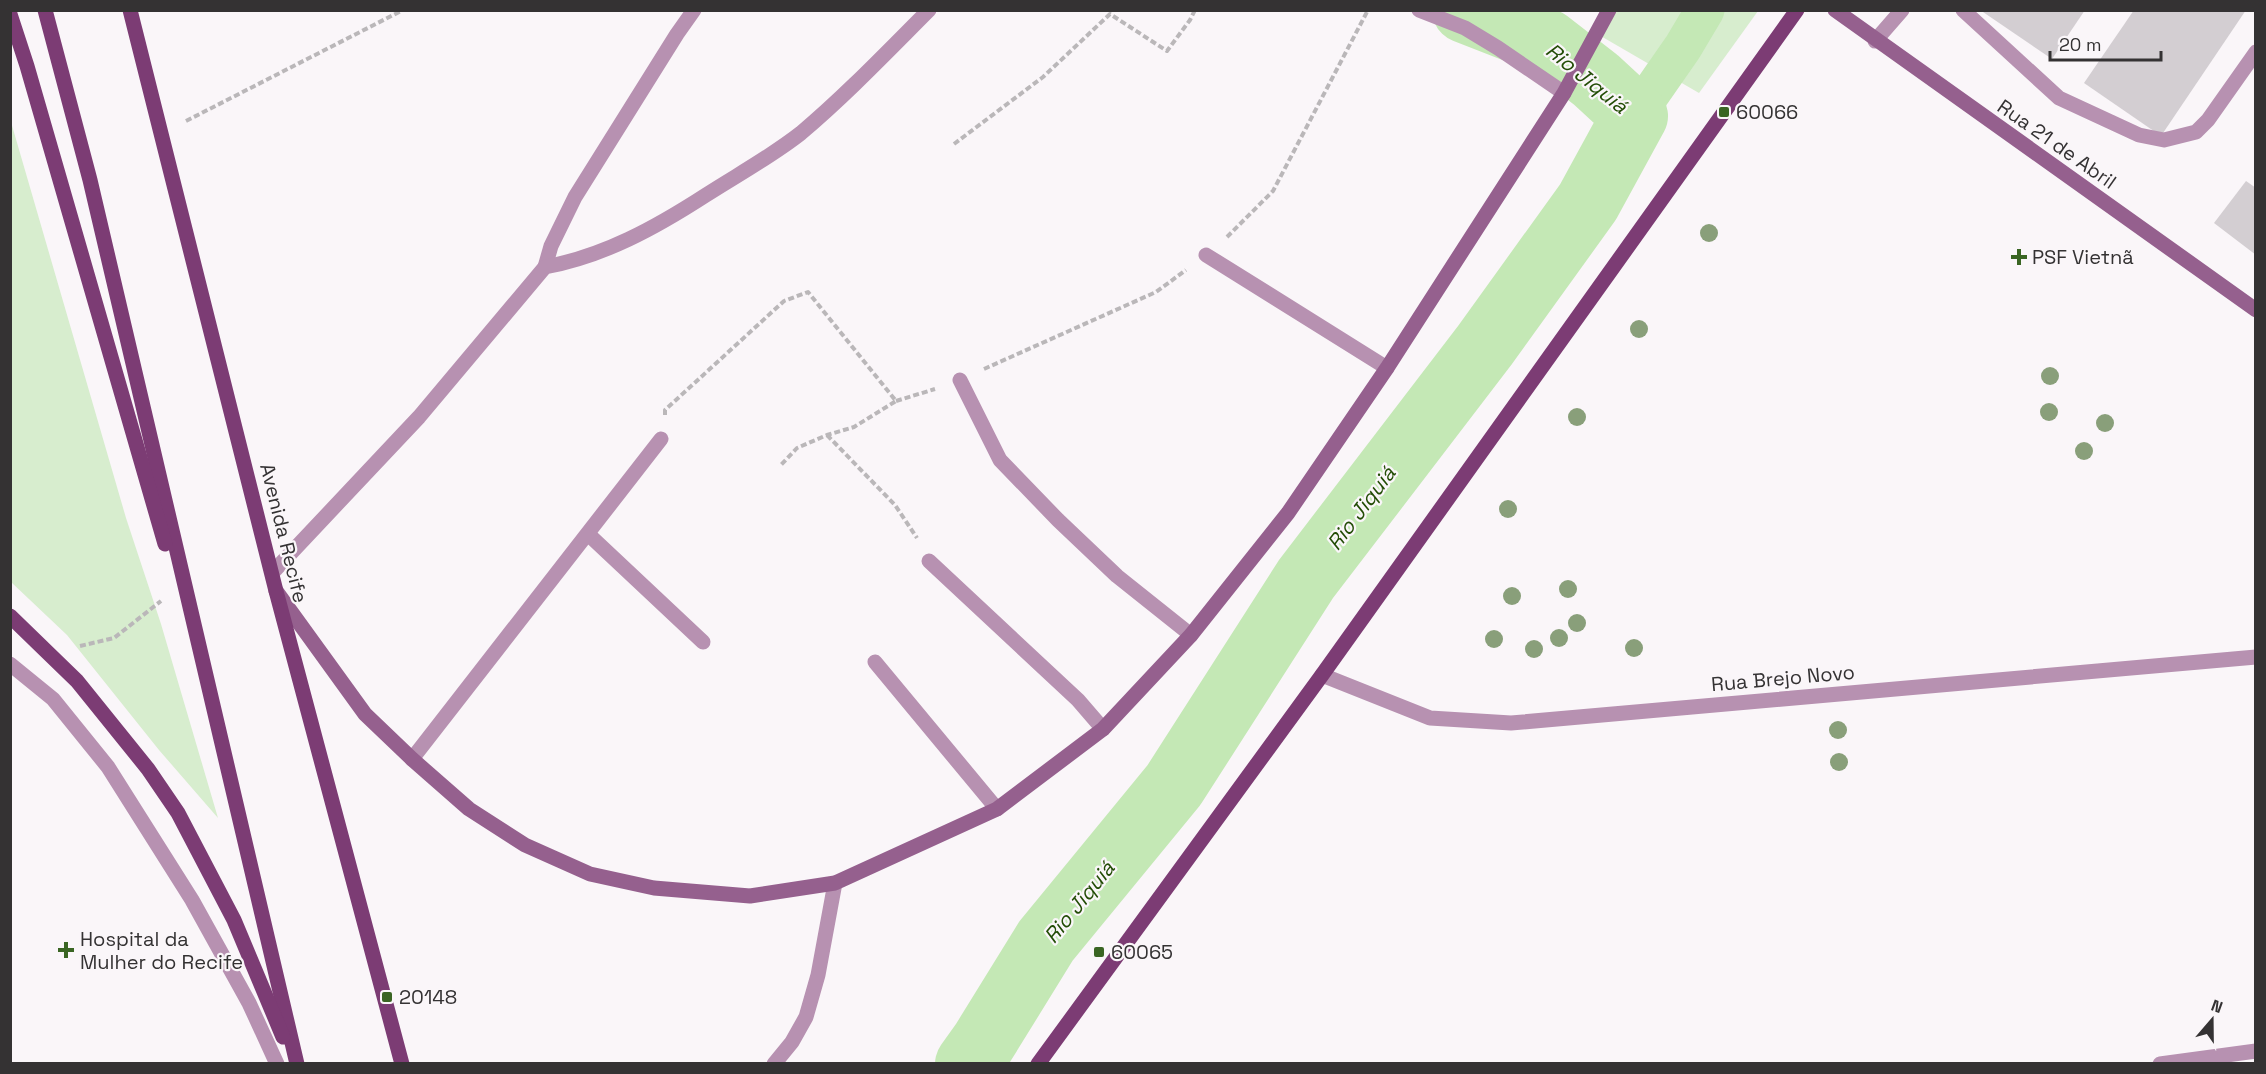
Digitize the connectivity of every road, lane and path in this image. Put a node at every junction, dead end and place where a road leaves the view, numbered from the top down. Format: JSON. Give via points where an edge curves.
{"nodes":[{"id":1,"x":45,"y":10,"type":"edge"},
{"id":2,"x":130,"y":10,"type":"edge"},
{"id":3,"x":403,"y":10,"type":"edge"},
{"id":4,"x":694,"y":10,"type":"edge"},
{"id":5,"x":929,"y":10,"type":"edge"},
{"id":6,"x":1195,"y":10,"type":"edge"},
{"id":7,"x":1368,"y":10,"type":"edge"},
{"id":8,"x":1419,"y":10,"type":"edge"},
{"id":9,"x":1609,"y":10,"type":"edge"},
{"id":10,"x":1797,"y":10,"type":"edge"},
{"id":11,"x":1835,"y":10,"type":"edge"},
{"id":12,"x":1902,"y":10,"type":"edge"},
{"id":13,"x":1963,"y":10,"type":"edge"},
{"id":14,"x":10,"y":14,"type":"edge"},
{"id":15,"x":1875,"y":41,"type":"junction"},
{"id":16,"x":2256,"y":52,"type":"edge"},
{"id":17,"x":1568,"y":87,"type":"junction"},
{"id":18,"x":161,"y":133,"type":"junction"},
{"id":19,"x":954,"y":144,"type":"dead end"},
{"id":20,"x":1206,"y":255,"type":"junction"},
{"id":21,"x":545,"y":267,"type":"junction"},
{"id":22,"x":2256,"y":310,"type":"edge"},
{"id":23,"x":1387,"y":368,"type":"junction"},
{"id":24,"x":960,"y":380,"type":"junction"},
{"id":25,"x":896,"y":401,"type":"junction"},
{"id":26,"x":827,"y":435,"type":"junction"},
{"id":27,"x":661,"y":440,"type":"joint"},
{"id":28,"x":781,"y":465,"type":"dead end"},
{"id":29,"x":588,"y":534,"type":"junction"},
{"id":30,"x":930,"y":561,"type":"joint"},
{"id":31,"x":273,"y":572,"type":"junction"},
{"id":32,"x":177,"y":587,"type":"junction"},
{"id":33,"x":276,"y":591,"type":"junction"},
{"id":34,"x":10,"y":616,"type":"edge"},
{"id":35,"x":1191,"y":635,"type":"junction"},
{"id":36,"x":703,"y":642,"type":"dead end"},
{"id":37,"x":78,"y":647,"type":"dead end"},
{"id":38,"x":2256,"y":657,"type":"edge"},
{"id":39,"x":874,"y":662,"type":"dead end"},
{"id":40,"x":10,"y":664,"type":"edge"},
{"id":41,"x":1322,"y":675,"type":"junction"},
{"id":42,"x":214,"y":712,"type":"junction"},
{"id":43,"x":1103,"y":729,"type":"junction"},
{"id":44,"x":412,"y":759,"type":"junction"},
{"id":45,"x":997,"y":809,"type":"junction"},
{"id":46,"x":835,"y":884,"type":"junction"},
{"id":47,"x":2256,"y":1051,"type":"edge"},
{"id":48,"x":277,"y":1064,"type":"edge"},
{"id":49,"x":296,"y":1064,"type":"edge"},
{"id":50,"x":402,"y":1064,"type":"edge"},
{"id":51,"x":774,"y":1064,"type":"edge"},
{"id":52,"x":1038,"y":1064,"type":"edge"},
{"id":53,"x":2160,"y":1064,"type":"edge"}],
"edges":[{"from":1,"to":42,"type":"main road","via":[[90,180]]},
{"from":2,"to":18,"type":"main road","name":"Avenida Recife"},
{"from":3,"to":18,"type":"path"},
{"from":4,"to":21,"type":"street","via":[[575,197]]},
{"from":5,"to":21,"type":"street","via":[[857,82],[790,140],[665,221],[572,262]]},
{"from":6,"to":19,"type":"path","via":[[1167,51],[1110,14],[1043,77]]},
{"from":7,"to":20,"type":"path","via":[[1273,191]]},
{"from":8,"to":17,"type":"street","via":[[1473,33]]},
{"from":9,"to":17,"type":"street"},
{"from":10,"to":41,"type":"main road"},
{"from":11,"to":15,"type":"street","name":"Rua 21 de Abril"},
{"from":12,"to":15,"type":"street"},
{"from":13,"to":16,"type":"street","via":[[2059,98],[2139,135],[2164,140],[2196,132]]},
{"from":14,"to":32,"type":"main road"},
{"from":15,"to":22,"type":"street","name":"Rua 21 de Abril"},
{"from":17,"to":23,"type":"street"},
{"from":18,"to":31,"type":"main road","name":"Avenida Recife"},
{"from":20,"to":23,"type":"street"},
{"from":20,"to":24,"type":"path","via":[[1156,292]]},
{"from":21,"to":31,"type":"street","via":[[419,417]]},
{"from":23,"to":35,"type":"street","via":[[1288,513]]},
{"from":24,"to":25,"type":"path"},
{"from":24,"to":35,"type":"street","via":[[1000,460],[1117,576]]},
{"from":25,"to":26,"type":"path","via":[[854,427]]},
{"from":25,"to":27,"type":"path","via":[[808,292],[784,301],[665,410]]},
{"from":26,"to":28,"type":"path","via":[[797,448]]},
{"from":26,"to":30,"type":"path","via":[[895,505]]},
{"from":27,"to":29,"type":"street"},
{"from":29,"to":36,"type":"street"},
{"from":29,"to":44,"type":"street"},
{"from":30,"to":43,"type":"street","via":[[1078,700]]},
{"from":31,"to":33,"type":"main road","name":"Avenida Recife"},
{"from":32,"to":37,"type":"path","via":[[114,638]]},
{"from":32,"to":42,"type":"main road"},
{"from":33,"to":44,"type":"street","via":[[365,714]]},
{"from":33,"to":50,"type":"main road","name":"Avenida Recife"},
{"from":34,"to":49,"type":"main road","via":[[77,681],[178,813],[234,920]]},
{"from":35,"to":43,"type":"street"},
{"from":38,"to":41,"type":"street","name":"Rua Brejo Novo","via":[[1511,723],[1430,718]]},
{"from":39,"to":45,"type":"street"},
{"from":40,"to":48,"type":"street","via":[[53,699],[108,767],[192,900],[249,1003]]},
{"from":41,"to":52,"type":"main road"},
{"from":42,"to":49,"type":"main road"},
{"from":43,"to":45,"type":"street"},
{"from":44,"to":46,"type":"street","via":[[469,809],[525,845],[590,874],[654,888],[750,896]]},
{"from":45,"to":46,"type":"street"},
{"from":46,"to":51,"type":"street","via":[[806,1017]]},
{"from":47,"to":53,"type":"street"}]}
